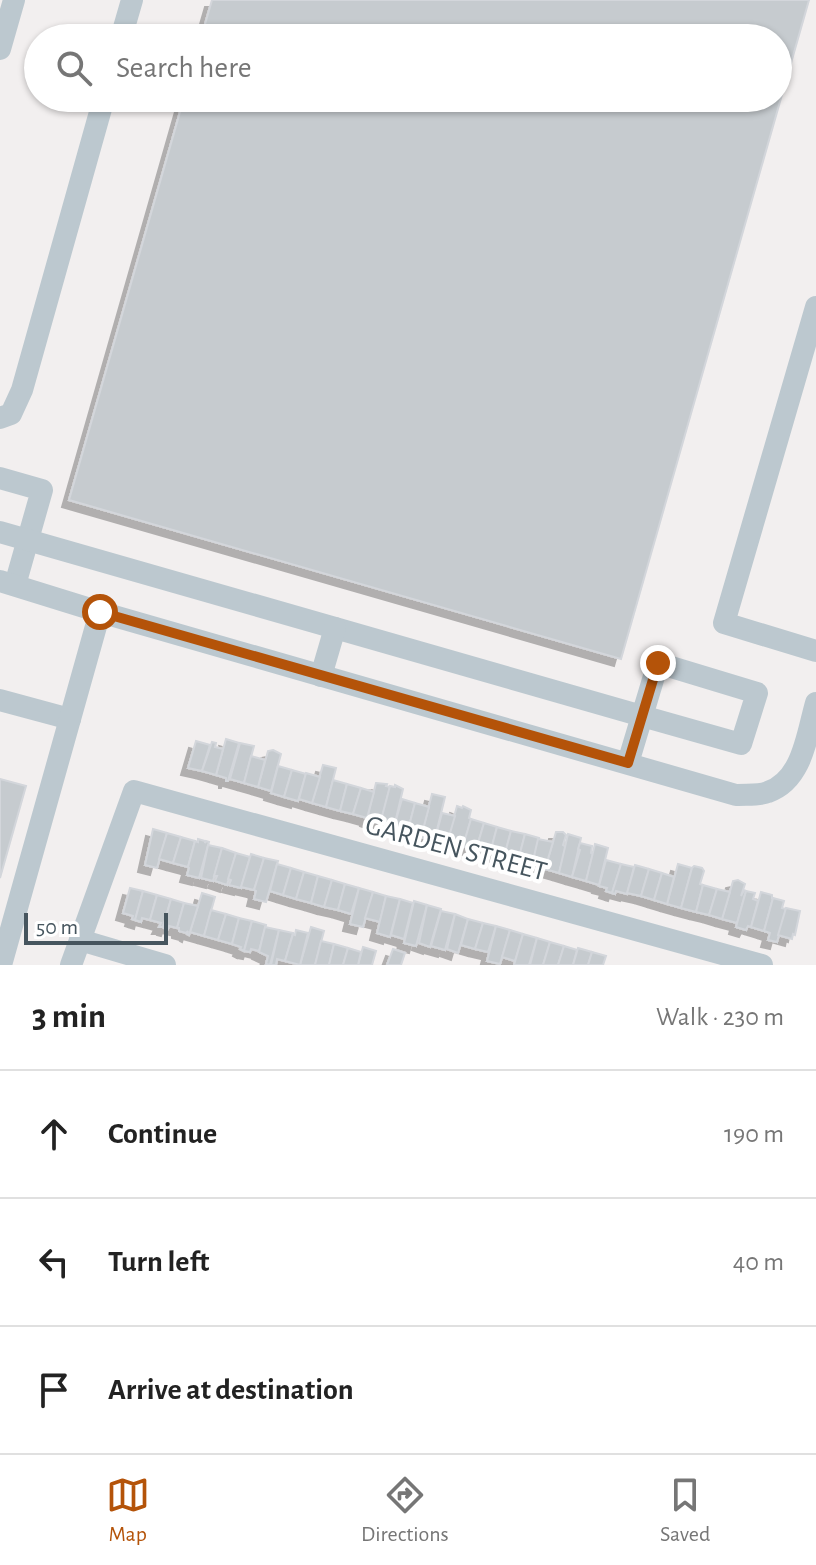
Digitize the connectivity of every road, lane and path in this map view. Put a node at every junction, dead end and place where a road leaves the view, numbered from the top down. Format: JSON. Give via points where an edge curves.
{"nodes":[{"id":1,"x":14,"y":0,"type":"edge"},
{"id":2,"x":132,"y":0,"type":"edge"},
{"id":3,"x":125,"y":24,"type":"edge"},
{"id":4,"x":0,"y":49,"type":"edge"},
{"id":5,"x":100,"y":112,"type":"edge"},
{"id":6,"x":816,"y":307,"type":"edge"},
{"id":7,"x":0,"y":418,"type":"edge"},
{"id":8,"x":0,"y":478,"type":"edge"},
{"id":9,"x":0,"y":532,"type":"edge"},
{"id":10,"x":28,"y":540,"type":"junction"},
{"id":11,"x":7,"y":583,"type":"edge"},
{"id":12,"x":100,"y":612,"type":"junction"},
{"id":13,"x":335,"y":628,"type":"junction"},
{"id":14,"x":816,"y":651,"type":"edge"},
{"id":15,"x":321,"y":676,"type":"junction"},
{"id":16,"x":0,"y":700,"type":"edge"},
{"id":17,"x":816,"y":703,"type":"edge"},
{"id":18,"x":642,"y":716,"type":"junction"},
{"id":19,"x":70,"y":719,"type":"junction"},
{"id":20,"x":628,"y":763,"type":"junction"},
{"id":21,"x":80,"y":940,"type":"junction"},
{"id":22,"x":1,"y":965,"type":"edge"},
{"id":23,"x":71,"y":965,"type":"edge"},
{"id":24,"x":165,"y":965,"type":"edge"},
{"id":25,"x":762,"y":965,"type":"edge"}],
"edges":[{"from":1,"to":4,"type":"street"},
{"from":2,"to":3,"type":"street"},
{"from":5,"to":7,"type":"street","via":[[22,390],[11,414]]},
{"from":6,"to":14,"type":"street","via":[[724,623]]},
{"from":8,"to":10,"type":"street","via":[[42,490]]},
{"from":9,"to":10,"type":"street"},
{"from":10,"to":11,"type":"street"},
{"from":10,"to":13,"type":"street"},
{"from":11,"to":12,"type":"street"},
{"from":12,"to":15,"type":"street"},
{"from":12,"to":19,"type":"street"},
{"from":13,"to":15,"type":"street"},
{"from":13,"to":18,"type":"street"},
{"from":15,"to":20,"type":"street"},
{"from":16,"to":19,"type":"street"},
{"from":17,"to":20,"type":"street","via":[[799,764],[789,779],[767,793],[736,795]]},
{"from":18,"to":18,"type":"street","via":[[658,663],[757,693],[741,744]]},
{"from":18,"to":20,"type":"street"},
{"from":19,"to":22,"type":"street"},
{"from":21,"to":23,"type":"street"},
{"from":21,"to":24,"type":"street"},
{"from":21,"to":25,"type":"street","name":"GARDEN STREET","via":[[134,791]]}]}
